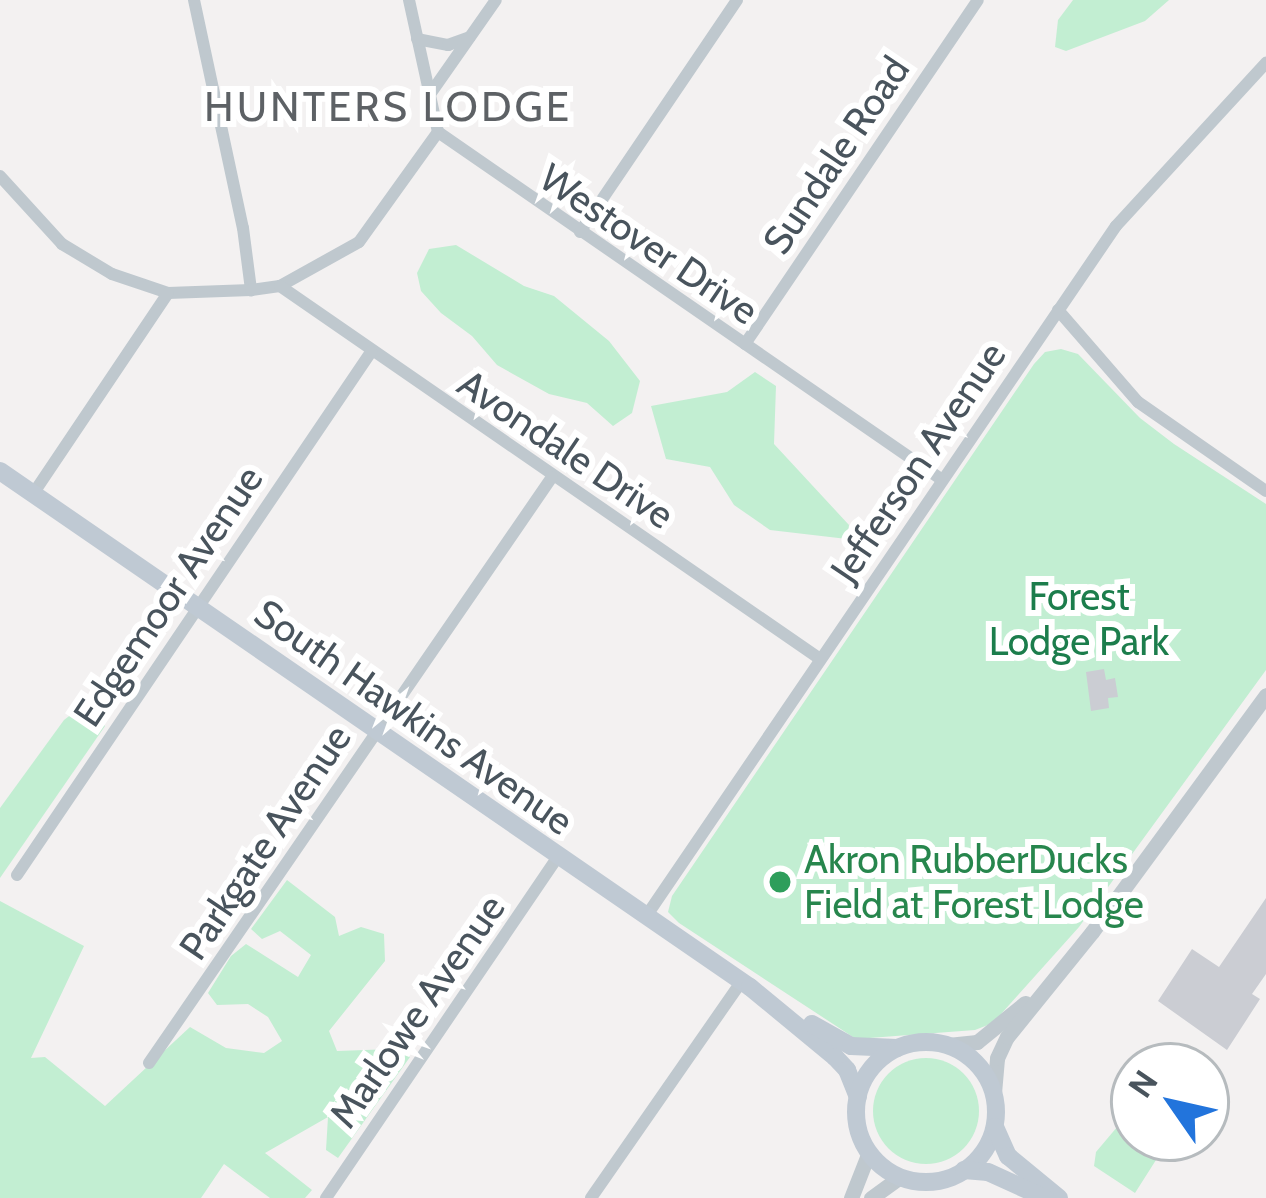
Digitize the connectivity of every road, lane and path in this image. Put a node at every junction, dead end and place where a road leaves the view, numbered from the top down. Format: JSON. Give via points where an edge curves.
{"nodes":[{"id":1,"x":194,"y":0,"type":"edge"},
{"id":2,"x":409,"y":0,"type":"edge"},
{"id":3,"x":496,"y":0,"type":"edge"},
{"id":4,"x":737,"y":0,"type":"edge"},
{"id":5,"x":978,"y":0,"type":"edge"},
{"id":6,"x":471,"y":37,"type":"junction"},
{"id":7,"x":417,"y":39,"type":"junction"},
{"id":8,"x":1266,"y":63,"type":"edge"},
{"id":9,"x":428,"y":98,"type":"junction"},
{"id":10,"x":438,"y":132,"type":"junction"},
{"id":11,"x":0,"y":176,"type":"edge"},
{"id":12,"x":580,"y":232,"type":"junction"},
{"id":13,"x":280,"y":286,"type":"junction"},
{"id":14,"x":250,"y":290,"type":"junction"},
{"id":15,"x":168,"y":293,"type":"junction"},
{"id":16,"x":1058,"y":310,"type":"junction"},
{"id":17,"x":745,"y":344,"type":"junction"},
{"id":18,"x":371,"y":352,"type":"junction"},
{"id":19,"x":0,"y":471,"type":"edge"},
{"id":20,"x":552,"y":477,"type":"junction"},
{"id":21,"x":941,"y":479,"type":"junction"},
{"id":22,"x":1266,"y":491,"type":"edge"},
{"id":23,"x":33,"y":494,"type":"junction"},
{"id":24,"x":196,"y":606,"type":"junction"},
{"id":25,"x":820,"y":659,"type":"junction"},
{"id":26,"x":1266,"y":695,"type":"edge"},
{"id":27,"x":378,"y":730,"type":"junction"},
{"id":28,"x":559,"y":857,"type":"junction"},
{"id":29,"x":16,"y":875,"type":"dead end"},
{"id":30,"x":647,"y":916,"type":"junction"},
{"id":31,"x":742,"y":981,"type":"junction"},
{"id":32,"x":1037,"y":994,"type":"junction"},
{"id":33,"x":791,"y":1017,"type":"junction"},
{"id":34,"x":948,"y":1045,"type":"junction"},
{"id":35,"x":897,"y":1048,"type":"junction"},
{"id":36,"x":149,"y":1064,"type":"dead end"},
{"id":37,"x":994,"y":1093,"type":"junction"},
{"id":38,"x":858,"y":1096,"type":"junction"},
{"id":39,"x":994,"y":1127,"type":"junction"},
{"id":40,"x":869,"y":1152,"type":"junction"},
{"id":41,"x":964,"y":1170,"type":"junction"},
{"id":42,"x":900,"y":1177,"type":"junction"},
{"id":43,"x":326,"y":1198,"type":"edge"},
{"id":44,"x":591,"y":1198,"type":"edge"},
{"id":45,"x":851,"y":1198,"type":"edge"},
{"id":46,"x":871,"y":1198,"type":"edge"},
{"id":47,"x":1045,"y":1198,"type":"edge"},
{"id":48,"x":1059,"y":1198,"type":"edge"}],
"edges":[{"from":1,"to":14,"type":"street"},
{"from":2,"to":7,"type":"street"},
{"from":3,"to":6,"type":"street"},
{"from":4,"to":12,"type":"street"},
{"from":5,"to":17,"type":"street","name":"Sundale Road"},
{"from":6,"to":7,"type":"street","via":[[448,45]]},
{"from":6,"to":9,"type":"street"},
{"from":7,"to":9,"type":"street"},
{"from":8,"to":16,"type":"street","name":"Jefferson Avenue","via":[[1116,226]]},
{"from":9,"to":10,"type":"street"},
{"from":10,"to":12,"type":"street","name":"Westover Drive"},
{"from":10,"to":13,"type":"street","via":[[358,242]]},
{"from":11,"to":15,"type":"street","via":[[62,244],[112,274]]},
{"from":12,"to":17,"type":"street","name":"Westover Drive"},
{"from":13,"to":14,"type":"street"},
{"from":13,"to":18,"type":"street","name":"Avondale Drive"},
{"from":14,"to":15,"type":"street"},
{"from":15,"to":23,"type":"street"},
{"from":16,"to":21,"type":"street","name":"Jefferson Avenue"},
{"from":16,"to":22,"type":"street","via":[[1138,403]]},
{"from":17,"to":21,"type":"street","name":"Westover Drive"},
{"from":18,"to":20,"type":"street","name":"Avondale Drive"},
{"from":18,"to":24,"type":"street","name":"Edgemoor Avenue"},
{"from":19,"to":23,"type":"main road","name":"South Hawkins Avenue"},
{"from":20,"to":25,"type":"street","name":"Avondale Drive"},
{"from":20,"to":27,"type":"street","name":"Parkgate Avenue"},
{"from":21,"to":25,"type":"street","name":"Jefferson Avenue"},
{"from":23,"to":24,"type":"main road","name":"South Hawkins Avenue"},
{"from":24,"to":27,"type":"main road","name":"South Hawkins Avenue"},
{"from":24,"to":29,"type":"street","name":"Edgemoor Avenue"},
{"from":25,"to":30,"type":"street","name":"Jefferson Avenue"},
{"from":26,"to":32,"type":"street"},
{"from":27,"to":28,"type":"main road","name":"South Hawkins Avenue"},
{"from":27,"to":36,"type":"street","name":"Parkgate Avenue"},
{"from":28,"to":30,"type":"main road","name":"South Hawkins Avenue"},
{"from":28,"to":43,"type":"street","name":"Marlowe Avenue"},
{"from":30,"to":31,"type":"main road","name":"South Hawkins Avenue"},
{"from":31,"to":33,"type":"main road","name":"South Hawkins Avenue"},
{"from":31,"to":44,"type":"street"},
{"from":32,"to":34,"type":"street","via":[[977,1042]]},
{"from":32,"to":37,"type":"street","via":[[997,1058]]},
{"from":33,"to":35,"type":"main road","name":"South Hawkins Avenue","via":[[850,1046]]},
{"from":33,"to":38,"type":"main road","name":"South Hawkins Avenue","via":[[848,1070]]},
{"from":34,"to":35,"type":"main road"},
{"from":34,"to":37,"type":"main road","via":[[977,1063]]},
{"from":35,"to":38,"type":"main road","via":[[872,1068]]},
{"from":37,"to":39,"type":"main road"},
{"from":38,"to":40,"type":"main road"},
{"from":39,"to":41,"type":"main road","via":[[984,1152]]},
{"from":39,"to":48,"type":"main road","via":[[1007,1156]]},
{"from":40,"to":42,"type":"main road"},
{"from":40,"to":45,"type":"street"},
{"from":41,"to":42,"type":"main road","via":[[933,1182]]},
{"from":41,"to":47,"type":"main road"},
{"from":42,"to":46,"type":"street"}]}
